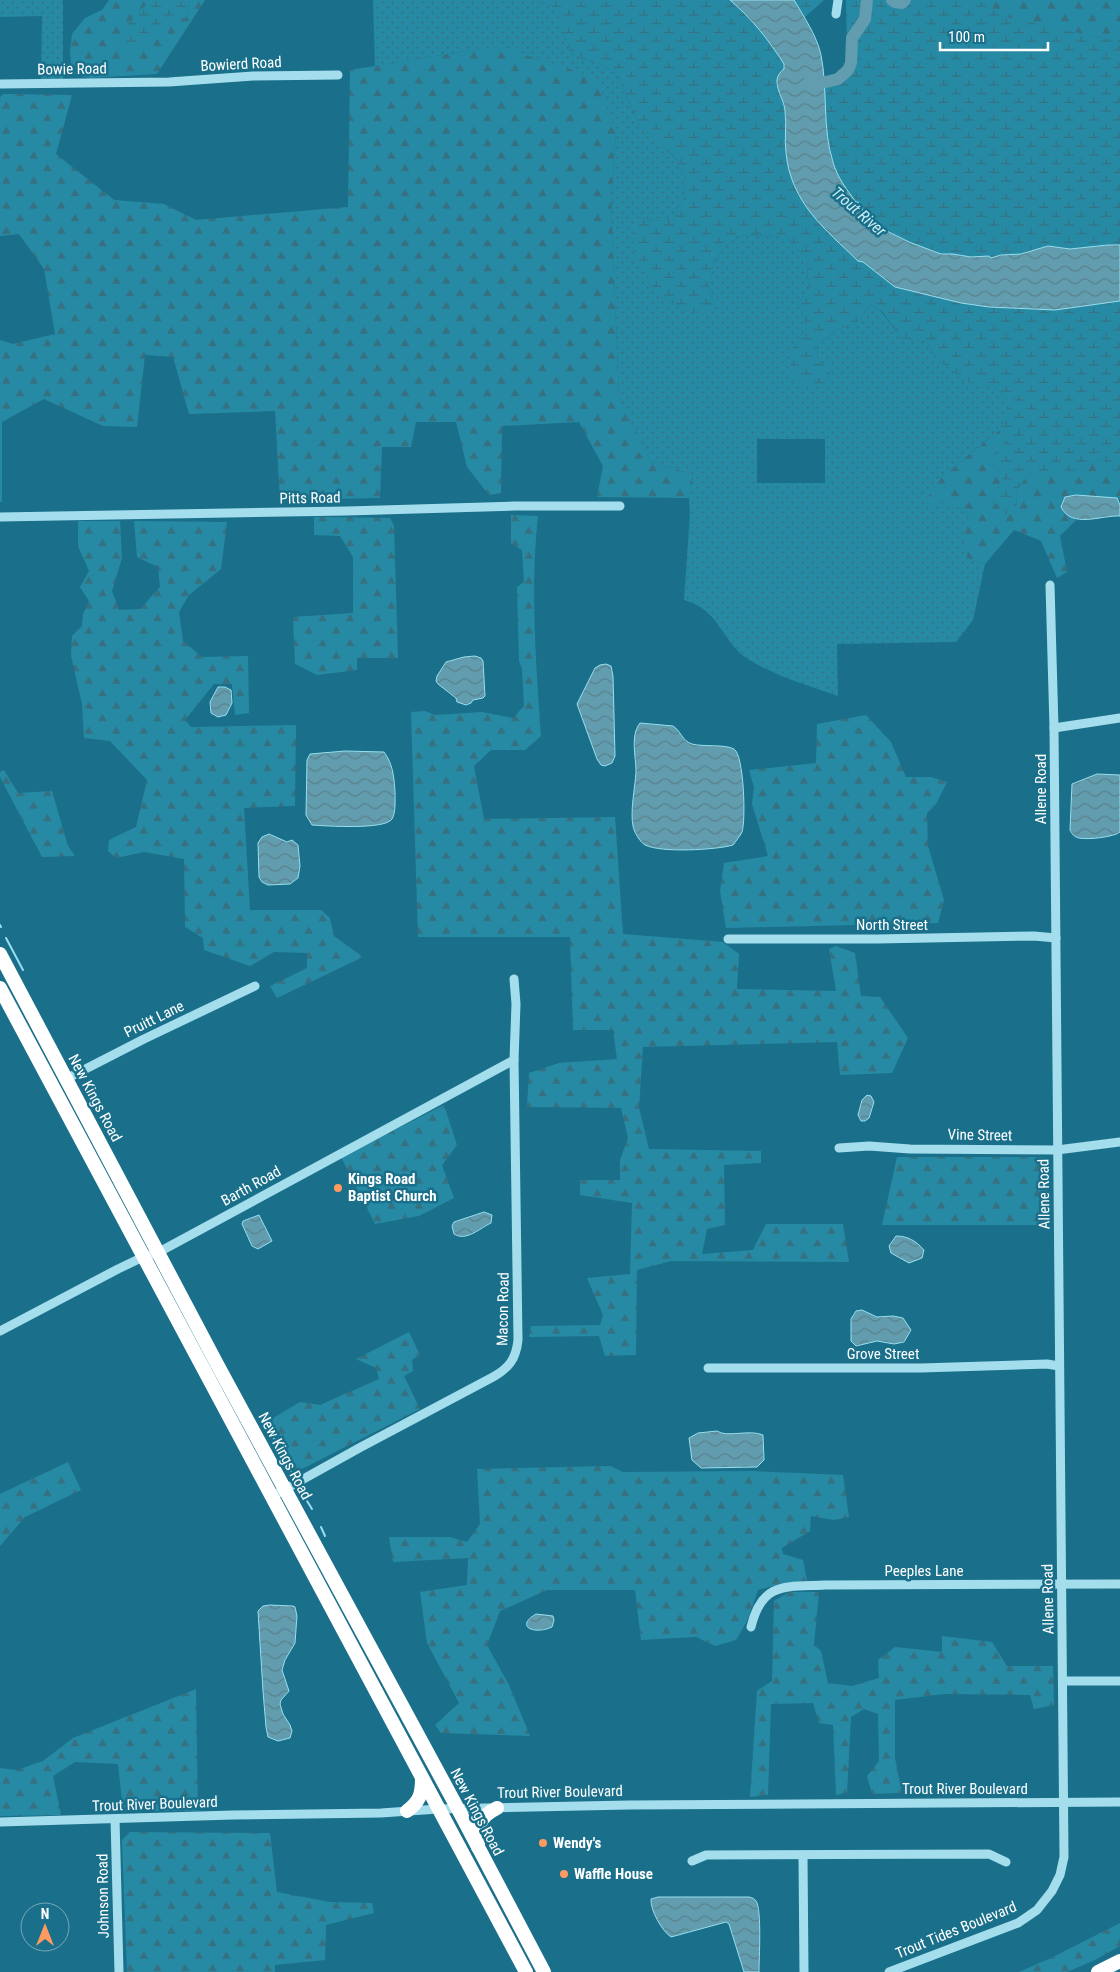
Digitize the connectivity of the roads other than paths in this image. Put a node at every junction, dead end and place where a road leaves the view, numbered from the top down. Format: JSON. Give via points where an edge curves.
{"nodes":[{"id":1,"x":838,"y":0,"type":"edge"},
{"id":2,"x":836,"y":14,"type":"dead end"},
{"id":3,"x":338,"y":75,"type":"dead end"},
{"id":4,"x":145,"y":82,"type":"joint"},
{"id":5,"x":0,"y":84,"type":"edge"},
{"id":6,"x":620,"y":506,"type":"dead end"},
{"id":7,"x":0,"y":517,"type":"edge"},
{"id":8,"x":1050,"y":585,"type":"dead end"},
{"id":9,"x":1120,"y":718,"type":"edge"},
{"id":10,"x":1054,"y":728,"type":"junction"},
{"id":11,"x":1056,"y":938,"type":"junction"},
{"id":12,"x":728,"y":939,"type":"dead end"},
{"id":13,"x":0,"y":954,"type":"edge"},
{"id":14,"x":514,"y":979,"type":"dead end"},
{"id":15,"x":255,"y":986,"type":"dead end"},
{"id":16,"x":0,"y":988,"type":"edge"},
{"id":17,"x":27,"y":1005,"type":"junction"},
{"id":18,"x":13,"y":1013,"type":"junction"},
{"id":19,"x":514,"y":1060,"type":"junction"},
{"id":20,"x":66,"y":1079,"type":"junction"},
{"id":21,"x":1120,"y":1142,"type":"edge"},
{"id":22,"x":839,"y":1148,"type":"dead end"},
{"id":23,"x":1057,"y":1150,"type":"junction"},
{"id":24,"x":159,"y":1252,"type":"junction"},
{"id":25,"x":143,"y":1257,"type":"junction"},
{"id":26,"x":0,"y":1331,"type":"edge"},
{"id":27,"x":1059,"y":1366,"type":"junction"},
{"id":28,"x":708,"y":1368,"type":"dead end"},
{"id":29,"x":285,"y":1489,"type":"junction"},
{"id":30,"x":271,"y":1497,"type":"junction"},
{"id":31,"x":298,"y":1546,"type":"junction"},
{"id":32,"x":1062,"y":1584,"type":"junction"},
{"id":33,"x":1120,"y":1584,"type":"edge"},
{"id":34,"x":352,"y":1614,"type":"junction"},
{"id":35,"x":338,"y":1622,"type":"junction"},
{"id":36,"x":751,"y":1626,"type":"dead end"},
{"id":37,"x":1063,"y":1681,"type":"junction"},
{"id":38,"x":1120,"y":1681,"type":"edge"},
{"id":39,"x":404,"y":1711,"type":"junction"},
{"id":40,"x":422,"y":1780,"type":"junction"},
{"id":41,"x":1064,"y":1802,"type":"junction"},
{"id":42,"x":1120,"y":1802,"type":"edge"},
{"id":43,"x":496,"y":1808,"type":"junction"},
{"id":44,"x":438,"y":1809,"type":"junction"},
{"id":45,"x":458,"y":1809,"type":"junction"},
{"id":46,"x":407,"y":1811,"type":"junction"},
{"id":47,"x":115,"y":1819,"type":"junction"},
{"id":48,"x":0,"y":1822,"type":"edge"},
{"id":49,"x":478,"y":1848,"type":"junction"},
{"id":50,"x":803,"y":1856,"type":"junction"},
{"id":51,"x":692,"y":1861,"type":"dead end"},
{"id":52,"x":1006,"y":1862,"type":"dead end"},
{"id":53,"x":1120,"y":1961,"type":"edge"},
{"id":54,"x":119,"y":1972,"type":"edge"},
{"id":55,"x":526,"y":1972,"type":"edge"},
{"id":56,"x":544,"y":1972,"type":"edge"},
{"id":57,"x":804,"y":1972,"type":"edge"},
{"id":58,"x":888,"y":1972,"type":"edge"},
{"id":59,"x":1098,"y":1972,"type":"edge"}],
"edges":[{"from":1,"to":2,"type":"street"},
{"from":3,"to":4,"type":"street","name":"Bowierd Road"},
{"from":4,"to":5,"type":"street","name":"Bowie Road"},
{"from":6,"to":7,"type":"street","name":"Pitts Road"},
{"from":8,"to":10,"type":"street","name":"Allene Road"},
{"from":9,"to":10,"type":"street"},
{"from":10,"to":11,"type":"street","name":"Allene Road"},
{"from":11,"to":12,"type":"street","name":"North Street"},
{"from":11,"to":23,"type":"street","name":"Allene Road"},
{"from":13,"to":17,"type":"highway","name":"New Kings Road"},
{"from":14,"to":19,"type":"street","name":"Macon Road"},
{"from":15,"to":20,"type":"street","name":"Pruitt Lane"},
{"from":16,"to":18,"type":"highway","name":"New Kings Road"},
{"from":17,"to":18,"type":"street"},
{"from":17,"to":20,"type":"highway","name":"New Kings Road"},
{"from":18,"to":25,"type":"highway","name":"New Kings Road"},
{"from":19,"to":24,"type":"street","name":"Barth Road"},
{"from":19,"to":29,"type":"street","name":"Macon Road","via":[[518,1340],[513,1361],[493,1377]]},
{"from":20,"to":24,"type":"highway","name":"New Kings Road"},
{"from":21,"to":23,"type":"street","name":"Vine Street"},
{"from":22,"to":23,"type":"street","name":"Vine Street"},
{"from":23,"to":27,"type":"street","name":"Allene Road"},
{"from":24,"to":25,"type":"street","name":"Barth Road"},
{"from":24,"to":29,"type":"highway","name":"New Kings Road"},
{"from":25,"to":26,"type":"street","name":"Barth Road"},
{"from":25,"to":30,"type":"highway","name":"New Kings Road"},
{"from":27,"to":28,"type":"street","name":"Grove Street"},
{"from":27,"to":32,"type":"street","name":"Allene Road"},
{"from":29,"to":30,"type":"street","name":"Macon Road"},
{"from":29,"to":34,"type":"highway","name":"New Kings Road"},
{"from":30,"to":31,"type":"highway","name":"New Kings Road"},
{"from":31,"to":34,"type":"highway","via":[[325,1579],[340,1608]]},
{"from":31,"to":35,"type":"highway","name":"New Kings Road"},
{"from":32,"to":33,"type":"street","name":"Peeples Lane"},
{"from":32,"to":36,"type":"street","name":"Peeples Lane","via":[[788,1587],[770,1592],[763,1598]]},
{"from":32,"to":37,"type":"street","name":"Allene Road"},
{"from":34,"to":39,"type":"highway","name":"New Kings Road"},
{"from":35,"to":39,"type":"highway","via":[[349,1625],[377,1677]]},
{"from":35,"to":40,"type":"highway","name":"New Kings Road"},
{"from":37,"to":38,"type":"street"},
{"from":37,"to":41,"type":"street","name":"Allene Road"},
{"from":39,"to":45,"type":"highway","name":"New Kings Road"},
{"from":40,"to":44,"type":"highway","name":"New Kings Road"},
{"from":40,"to":46,"type":"highway","via":[[420,1799]]},
{"from":41,"to":42,"type":"street","name":"Trout River Boulevard"},
{"from":41,"to":43,"type":"street","name":"Trout River Boulevard","via":[[629,1804]]},
{"from":41,"to":58,"type":"street","name":"Trout Tides Boulevard","via":[[1064,1857],[1060,1875],[1038,1910],[1018,1923]]},
{"from":43,"to":45,"type":"street","name":"Trout River Boulevard"},
{"from":43,"to":49,"type":"highway","via":[[480,1822]]},
{"from":44,"to":45,"type":"street","name":"Trout River Boulevard"},
{"from":44,"to":46,"type":"street","name":"Trout River Boulevard"},
{"from":44,"to":55,"type":"highway","name":"New Kings Road"},
{"from":45,"to":49,"type":"highway","name":"New Kings Road"},
{"from":46,"to":47,"type":"street","name":"Trout River Boulevard"},
{"from":47,"to":48,"type":"street","name":"Trout River Boulevard"},
{"from":47,"to":54,"type":"street","name":"Johnson Road"},
{"from":49,"to":56,"type":"highway","name":"New Kings Road"},
{"from":50,"to":51,"type":"street","via":[[706,1855]]},
{"from":50,"to":52,"type":"street","via":[[989,1854]]},
{"from":50,"to":57,"type":"street"},
{"from":53,"to":59,"type":"highway"}]}
